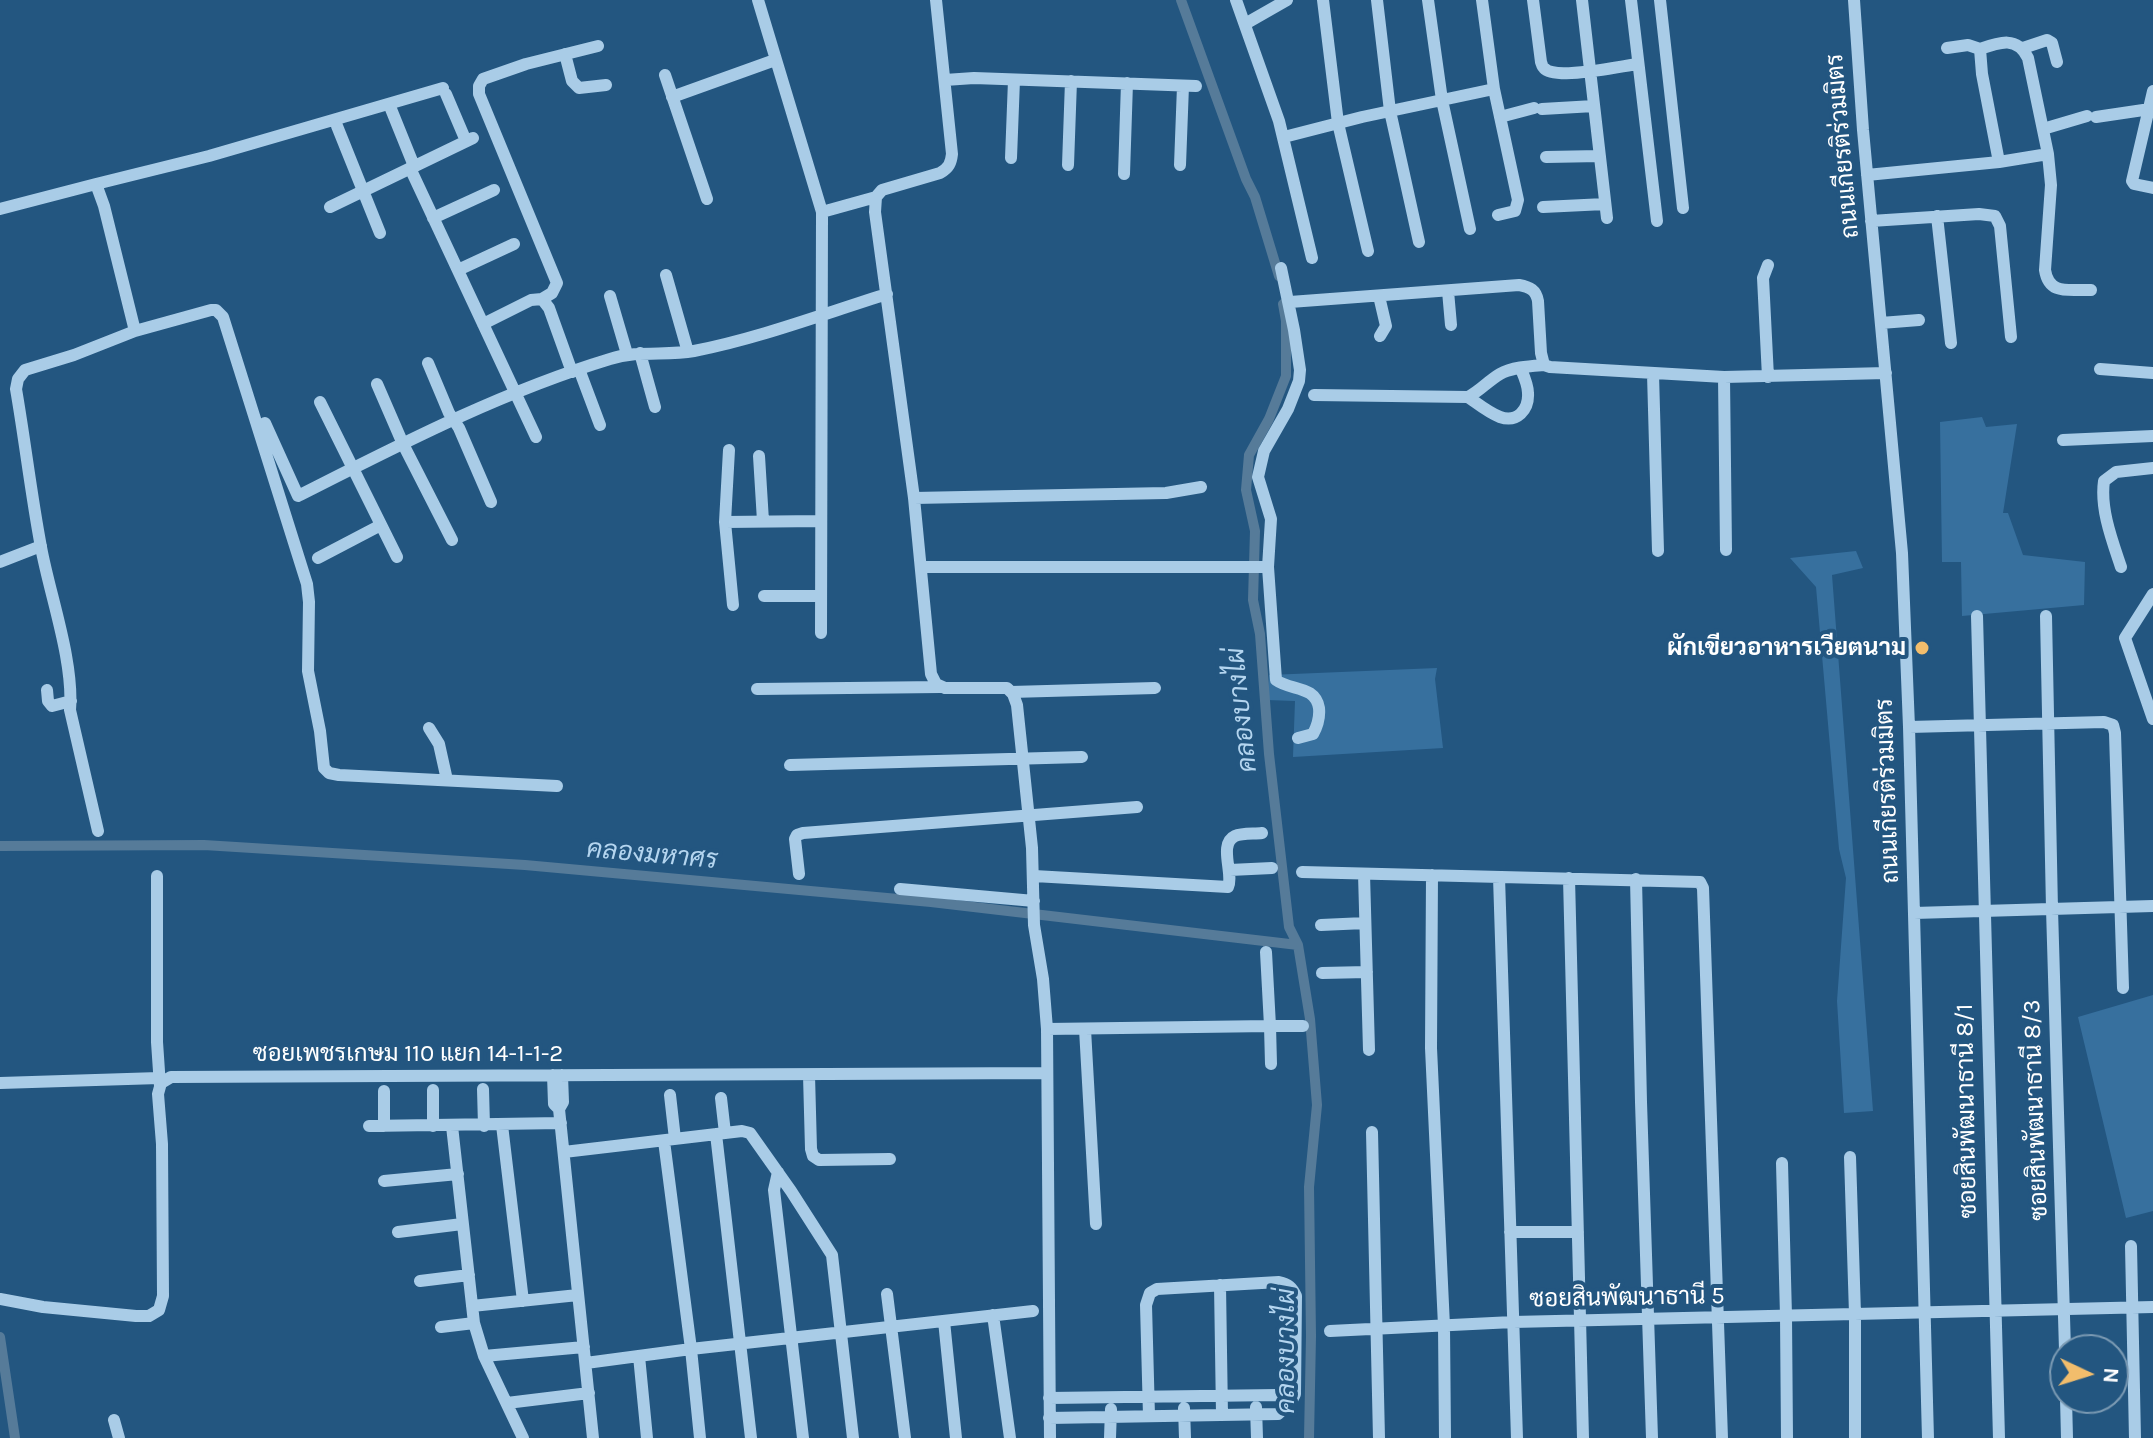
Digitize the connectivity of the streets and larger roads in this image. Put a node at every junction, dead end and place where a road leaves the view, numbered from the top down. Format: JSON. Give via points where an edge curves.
{"nodes":[{"id":1,"x":758,"y":0,"type":"edge"},
{"id":2,"x":936,"y":0,"type":"edge"},
{"id":3,"x":1236,"y":0,"type":"edge"},
{"id":4,"x":1287,"y":0,"type":"edge"},
{"id":5,"x":1323,"y":0,"type":"edge"},
{"id":6,"x":1377,"y":0,"type":"edge"},
{"id":7,"x":1428,"y":0,"type":"edge"},
{"id":8,"x":1482,"y":0,"type":"edge"},
{"id":9,"x":1533,"y":0,"type":"edge"},
{"id":10,"x":1582,"y":0,"type":"edge"},
{"id":11,"x":1631,"y":0,"type":"edge"},
{"id":12,"x":1660,"y":0,"type":"edge"},
{"id":13,"x":1854,"y":0,"type":"edge"},
{"id":14,"x":1245,"y":24,"type":"junction"},
{"id":15,"x":598,"y":46,"type":"dead end"},
{"id":16,"x":1947,"y":48,"type":"dead end"},
{"id":17,"x":2023,"y":48,"type":"junction"},
{"id":18,"x":1980,"y":49,"type":"junction"},
{"id":19,"x":565,"y":54,"type":"junction"},
{"id":20,"x":775,"y":60,"type":"junction"},
{"id":21,"x":2057,"y":62,"type":"dead end"},
{"id":22,"x":1638,"y":64,"type":"junction"},
{"id":23,"x":1590,"y":71,"type":"junction"},
{"id":24,"x":665,"y":75,"type":"dead end"},
{"id":25,"x":945,"y":80,"type":"junction"},
{"id":26,"x":1014,"y":80,"type":"junction"},
{"id":27,"x":1071,"y":81,"type":"junction"},
{"id":28,"x":1127,"y":83,"type":"junction"},
{"id":29,"x":606,"y":85,"type":"dead end"},
{"id":30,"x":1183,"y":86,"type":"junction"},
{"id":31,"x":1196,"y":86,"type":"dead end"},
{"id":32,"x":1494,"y":89,"type":"junction"},
{"id":33,"x":2153,"y":91,"type":"edge"},
{"id":34,"x":672,"y":97,"type":"junction"},
{"id":35,"x":1442,"y":100,"type":"junction"},
{"id":36,"x":1594,"y":106,"type":"junction"},
{"id":37,"x":391,"y":109,"type":"dead end"},
{"id":38,"x":2150,"y":109,"type":"junction"},
{"id":39,"x":1390,"y":111,"type":"junction"},
{"id":40,"x":1500,"y":117,"type":"junction"},
{"id":41,"x":1338,"y":123,"type":"junction"},
{"id":42,"x":337,"y":126,"type":"dead end"},
{"id":43,"x":2043,"y":129,"type":"junction"},
{"id":44,"x":1284,"y":137,"type":"junction"},
{"id":45,"x":2048,"y":154,"type":"junction"},
{"id":46,"x":1600,"y":156,"type":"junction"},
{"id":47,"x":1546,"y":157,"type":"dead end"},
{"id":48,"x":1011,"y":158,"type":"dead end"},
{"id":49,"x":1999,"y":162,"type":"junction"},
{"id":50,"x":1068,"y":165,"type":"dead end"},
{"id":51,"x":1180,"y":165,"type":"dead end"},
{"id":52,"x":412,"y":167,"type":"junction"},
{"id":53,"x":1124,"y":174,"type":"dead end"},
{"id":54,"x":1867,"y":175,"type":"junction"},
{"id":55,"x":96,"y":184,"type":"junction"},
{"id":56,"x":2153,"y":188,"type":"edge"},
{"id":57,"x":494,"y":190,"type":"dead end"},
{"id":58,"x":363,"y":191,"type":"junction"},
{"id":59,"x":876,"y":197,"type":"junction"},
{"id":60,"x":707,"y":199,"type":"dead end"},
{"id":61,"x":1605,"y":204,"type":"junction"},
{"id":62,"x":330,"y":207,"type":"dead end"},
{"id":63,"x":1543,"y":207,"type":"dead end"},
{"id":64,"x":1683,"y":208,"type":"dead end"},
{"id":65,"x":0,"y":209,"type":"edge"},
{"id":66,"x":822,"y":212,"type":"junction"},
{"id":67,"x":1498,"y":215,"type":"dead end"},
{"id":68,"x":1937,"y":216,"type":"junction"},
{"id":69,"x":433,"y":218,"type":"junction"},
{"id":70,"x":1607,"y":218,"type":"dead end"},
{"id":71,"x":1657,"y":221,"type":"dead end"},
{"id":72,"x":1871,"y":221,"type":"junction"},
{"id":73,"x":1470,"y":229,"type":"dead end"},
{"id":74,"x":380,"y":233,"type":"dead end"},
{"id":75,"x":1419,"y":242,"type":"dead end"},
{"id":76,"x":514,"y":244,"type":"dead end"},
{"id":77,"x":1368,"y":251,"type":"dead end"},
{"id":78,"x":1312,"y":258,"type":"dead end"},
{"id":79,"x":1768,"y":265,"type":"dead end"},
{"id":80,"x":1281,"y":268,"type":"dead end"},
{"id":81,"x":458,"y":270,"type":"junction"},
{"id":82,"x":666,"y":275,"type":"dead end"},
{"id":83,"x":2091,"y":290,"type":"dead end"},
{"id":84,"x":1448,"y":291,"type":"junction"},
{"id":85,"x":887,"y":294,"type":"junction"},
{"id":86,"x":610,"y":296,"type":"dead end"},
{"id":87,"x":1379,"y":296,"type":"junction"},
{"id":88,"x":542,"y":299,"type":"junction"},
{"id":89,"x":1290,"y":302,"type":"junction"},
{"id":90,"x":821,"y":314,"type":"junction"},
{"id":91,"x":1919,"y":320,"type":"dead end"},
{"id":92,"x":1881,"y":323,"type":"junction"},
{"id":93,"x":483,"y":324,"type":"junction"},
{"id":94,"x":1451,"y":325,"type":"dead end"},
{"id":95,"x":135,"y":331,"type":"junction"},
{"id":96,"x":1380,"y":336,"type":"dead end"},
{"id":97,"x":2011,"y":337,"type":"dead end"},
{"id":98,"x":1951,"y":343,"type":"dead end"},
{"id":99,"x":688,"y":352,"type":"junction"},
{"id":100,"x":634,"y":354,"type":"junction"},
{"id":101,"x":428,"y":363,"type":"dead end"},
{"id":102,"x":1544,"y":365,"type":"junction"},
{"id":103,"x":1521,"y":369,"type":"junction"},
{"id":104,"x":2100,"y":369,"type":"dead end"},
{"id":105,"x":576,"y":370,"type":"junction"},
{"id":106,"x":1886,"y":373,"type":"junction"},
{"id":107,"x":2153,"y":373,"type":"edge"},
{"id":108,"x":1653,"y":374,"type":"junction"},
{"id":109,"x":1724,"y":377,"type":"junction"},
{"id":110,"x":1768,"y":377,"type":"junction"},
{"id":111,"x":377,"y":384,"type":"dead end"},
{"id":112,"x":515,"y":393,"type":"junction"},
{"id":113,"x":1314,"y":395,"type":"dead end"},
{"id":114,"x":1468,"y":397,"type":"junction"},
{"id":115,"x":320,"y":402,"type":"dead end"},
{"id":116,"x":655,"y":407,"type":"dead end"},
{"id":117,"x":454,"y":420,"type":"junction"},
{"id":118,"x":265,"y":423,"type":"dead end"},
{"id":119,"x":600,"y":425,"type":"dead end"},
{"id":120,"x":2153,"y":436,"type":"edge"},
{"id":121,"x":536,"y":437,"type":"dead end"},
{"id":122,"x":2063,"y":440,"type":"dead end"},
{"id":123,"x":403,"y":444,"type":"junction"},
{"id":124,"x":729,"y":450,"type":"dead end"},
{"id":125,"x":759,"y":456,"type":"dead end"},
{"id":126,"x":2153,"y":468,"type":"edge"},
{"id":127,"x":352,"y":469,"type":"junction"},
{"id":128,"x":1201,"y":487,"type":"dead end"},
{"id":129,"x":914,"y":498,"type":"junction"},
{"id":130,"x":491,"y":502,"type":"dead end"},
{"id":131,"x":763,"y":521,"type":"junction"},
{"id":132,"x":821,"y":521,"type":"junction"},
{"id":133,"x":725,"y":522,"type":"junction"},
{"id":134,"x":381,"y":525,"type":"junction"},
{"id":135,"x":452,"y":540,"type":"dead end"},
{"id":136,"x":41,"y":546,"type":"junction"},
{"id":137,"x":1726,"y":550,"type":"dead end"},
{"id":138,"x":1658,"y":551,"type":"dead end"},
{"id":139,"x":397,"y":557,"type":"dead end"},
{"id":140,"x":318,"y":558,"type":"dead end"},
{"id":141,"x":0,"y":562,"type":"edge"},
{"id":142,"x":921,"y":567,"type":"junction"},
{"id":143,"x":1259,"y":567,"type":"junction"},
{"id":144,"x":2121,"y":567,"type":"dead end"},
{"id":145,"x":2153,"y":594,"type":"edge"},
{"id":146,"x":764,"y":596,"type":"dead end"},
{"id":147,"x":820,"y":596,"type":"junction"},
{"id":148,"x":733,"y":605,"type":"dead end"},
{"id":149,"x":1977,"y":616,"type":"dead end"},
{"id":150,"x":2046,"y":616,"type":"dead end"},
{"id":151,"x":821,"y":633,"type":"dead end"},
{"id":152,"x":2153,"y":673,"type":"edge"},
{"id":153,"x":2138,"y":678,"type":"junction"},
{"id":154,"x":940,"y":687,"type":"junction"},
{"id":155,"x":1155,"y":688,"type":"dead end"},
{"id":156,"x":757,"y":689,"type":"dead end"},
{"id":157,"x":47,"y":690,"type":"dead end"},
{"id":158,"x":1011,"y":692,"type":"junction"},
{"id":159,"x":71,"y":701,"type":"junction"},
{"id":160,"x":2153,"y":719,"type":"edge"},
{"id":161,"x":2048,"y":723,"type":"junction"},
{"id":162,"x":1980,"y":726,"type":"junction"},
{"id":163,"x":1909,"y":727,"type":"junction"},
{"id":164,"x":429,"y":728,"type":"dead end"},
{"id":165,"x":1298,"y":738,"type":"dead end"},
{"id":166,"x":1082,"y":757,"type":"dead end"},
{"id":167,"x":1023,"y":759,"type":"junction"},
{"id":168,"x":790,"y":765,"type":"dead end"},
{"id":169,"x":447,"y":780,"type":"junction"},
{"id":170,"x":557,"y":786,"type":"dead end"},
{"id":171,"x":1137,"y":807,"type":"dead end"},
{"id":172,"x":1029,"y":815,"type":"junction"},
{"id":173,"x":98,"y":831,"type":"dead end"},
{"id":174,"x":1262,"y":833,"type":"dead end"},
{"id":175,"x":1272,"y":868,"type":"dead end"},
{"id":176,"x":1230,"y":870,"type":"junction"},
{"id":177,"x":1302,"y":872,"type":"dead end"},
{"id":178,"x":799,"y":874,"type":"dead end"},
{"id":179,"x":1364,"y":874,"type":"junction"},
{"id":180,"x":1432,"y":875,"type":"junction"},
{"id":181,"x":157,"y":876,"type":"dead end"},
{"id":182,"x":1034,"y":876,"type":"junction"},
{"id":183,"x":1499,"y":877,"type":"junction"},
{"id":184,"x":1569,"y":878,"type":"junction"},
{"id":185,"x":1636,"y":879,"type":"junction"},
{"id":186,"x":900,"y":889,"type":"dead end"},
{"id":187,"x":1034,"y":905,"type":"junction"},
{"id":188,"x":2153,"y":906,"type":"edge"},
{"id":189,"x":2119,"y":907,"type":"junction"},
{"id":190,"x":2052,"y":909,"type":"junction"},
{"id":191,"x":1984,"y":910,"type":"junction"},
{"id":192,"x":1914,"y":913,"type":"junction"},
{"id":193,"x":1365,"y":923,"type":"junction"},
{"id":194,"x":1321,"y":925,"type":"dead end"},
{"id":195,"x":1266,"y":952,"type":"dead end"},
{"id":196,"x":1367,"y":972,"type":"junction"},
{"id":197,"x":1322,"y":973,"type":"dead end"},
{"id":198,"x":2123,"y":988,"type":"dead end"},
{"id":199,"x":1270,"y":1026,"type":"junction"},
{"id":200,"x":1303,"y":1026,"type":"dead end"},
{"id":201,"x":1047,"y":1029,"type":"junction"},
{"id":202,"x":1085,"y":1029,"type":"junction"},
{"id":203,"x":1369,"y":1050,"type":"dead end"},
{"id":204,"x":1271,"y":1064,"type":"dead end"},
{"id":205,"x":1046,"y":1073,"type":"junction"},
{"id":206,"x":558,"y":1075,"type":"junction"},
{"id":207,"x":809,"y":1075,"type":"junction"},
{"id":208,"x":159,"y":1082,"type":"junction"},
{"id":209,"x":0,"y":1083,"type":"edge"},
{"id":210,"x":483,"y":1089,"type":"dead end"},
{"id":211,"x":433,"y":1090,"type":"dead end"},
{"id":212,"x":384,"y":1091,"type":"dead end"},
{"id":213,"x":670,"y":1095,"type":"dead end"},
{"id":214,"x":721,"y":1098,"type":"dead end"},
{"id":215,"x":561,"y":1123,"type":"junction"},
{"id":216,"x":502,"y":1125,"type":"junction"},
{"id":217,"x":369,"y":1126,"type":"dead end"},
{"id":218,"x":384,"y":1126,"type":"junction"},
{"id":219,"x":433,"y":1126,"type":"junction"},
{"id":220,"x":452,"y":1126,"type":"junction"},
{"id":221,"x":484,"y":1126,"type":"junction"},
{"id":222,"x":1372,"y":1132,"type":"dead end"},
{"id":223,"x":721,"y":1133,"type":"junction"},
{"id":224,"x":670,"y":1140,"type":"junction"},
{"id":225,"x":564,"y":1152,"type":"junction"},
{"id":226,"x":1850,"y":1157,"type":"dead end"},
{"id":227,"x":890,"y":1159,"type":"dead end"},
{"id":228,"x":1782,"y":1163,"type":"dead end"},
{"id":229,"x":778,"y":1172,"type":"junction"},
{"id":230,"x":458,"y":1174,"type":"junction"},
{"id":231,"x":384,"y":1181,"type":"dead end"},
{"id":232,"x":462,"y":1224,"type":"junction"},
{"id":233,"x":1096,"y":1224,"type":"dead end"},
{"id":234,"x":398,"y":1232,"type":"dead end"},
{"id":235,"x":1510,"y":1232,"type":"junction"},
{"id":236,"x":1578,"y":1232,"type":"junction"},
{"id":237,"x":2131,"y":1246,"type":"dead end"},
{"id":238,"x":469,"y":1275,"type":"junction"},
{"id":239,"x":420,"y":1281,"type":"dead end"},
{"id":240,"x":1220,"y":1285,"type":"junction"},
{"id":241,"x":887,"y":1294,"type":"dead end"},
{"id":242,"x":578,"y":1295,"type":"junction"},
{"id":243,"x":0,"y":1299,"type":"edge"},
{"id":244,"x":523,"y":1301,"type":"junction"},
{"id":245,"x":472,"y":1306,"type":"junction"},
{"id":246,"x":2133,"y":1307,"type":"junction"},
{"id":247,"x":2153,"y":1307,"type":"edge"},
{"id":248,"x":2064,"y":1309,"type":"junction"},
{"id":249,"x":1994,"y":1310,"type":"junction"},
{"id":250,"x":1033,"y":1311,"type":"dead end"},
{"id":251,"x":1924,"y":1312,"type":"junction"},
{"id":252,"x":1855,"y":1314,"type":"junction"},
{"id":253,"x":993,"y":1315,"type":"junction"},
{"id":254,"x":1786,"y":1316,"type":"junction"},
{"id":255,"x":1718,"y":1317,"type":"junction"},
{"id":256,"x":1649,"y":1319,"type":"junction"},
{"id":257,"x":944,"y":1321,"type":"junction"},
{"id":258,"x":1580,"y":1321,"type":"junction"},
{"id":259,"x":1513,"y":1322,"type":"junction"},
{"id":260,"x":474,"y":1323,"type":"junction"},
{"id":261,"x":1444,"y":1326,"type":"junction"},
{"id":262,"x":441,"y":1327,"type":"dead end"},
{"id":263,"x":891,"y":1328,"type":"junction"},
{"id":264,"x":1377,"y":1329,"type":"junction"},
{"id":265,"x":1330,"y":1331,"type":"dead end"},
{"id":266,"x":840,"y":1334,"type":"junction"},
{"id":267,"x":2065,"y":1334,"type":"edge"},
{"id":268,"x":792,"y":1338,"type":"junction"},
{"id":269,"x":742,"y":1344,"type":"junction"},
{"id":270,"x":584,"y":1347,"type":"junction"},
{"id":271,"x":691,"y":1349,"type":"junction"},
{"id":272,"x":484,"y":1356,"type":"junction"},
{"id":273,"x":639,"y":1356,"type":"junction"},
{"id":274,"x":586,"y":1363,"type":"junction"},
{"id":275,"x":589,"y":1393,"type":"junction"},
{"id":276,"x":1222,"y":1396,"type":"junction"},
{"id":277,"x":1256,"y":1396,"type":"junction"},
{"id":278,"x":1148,"y":1397,"type":"junction"},
{"id":279,"x":1184,"y":1397,"type":"junction"},
{"id":280,"x":1049,"y":1398,"type":"junction"},
{"id":281,"x":1111,"y":1398,"type":"junction"},
{"id":282,"x":507,"y":1403,"type":"junction"},
{"id":283,"x":1287,"y":1405,"type":"junction"},
{"id":284,"x":2066,"y":1414,"type":"edge"},
{"id":285,"x":1222,"y":1415,"type":"junction"},
{"id":286,"x":1256,"y":1415,"type":"junction"},
{"id":287,"x":1149,"y":1416,"type":"junction"},
{"id":288,"x":1185,"y":1416,"type":"junction"},
{"id":289,"x":1111,"y":1417,"type":"junction"},
{"id":290,"x":1049,"y":1418,"type":"junction"},
{"id":291,"x":114,"y":1420,"type":"dead end"},
{"id":292,"x":119,"y":1438,"type":"edge"},
{"id":293,"x":523,"y":1438,"type":"edge"},
{"id":294,"x":593,"y":1438,"type":"edge"},
{"id":295,"x":647,"y":1438,"type":"edge"},
{"id":296,"x":700,"y":1438,"type":"edge"},
{"id":297,"x":751,"y":1438,"type":"edge"},
{"id":298,"x":803,"y":1438,"type":"edge"},
{"id":299,"x":853,"y":1438,"type":"edge"},
{"id":300,"x":905,"y":1438,"type":"edge"},
{"id":301,"x":956,"y":1438,"type":"edge"},
{"id":302,"x":1010,"y":1438,"type":"edge"},
{"id":303,"x":1050,"y":1438,"type":"edge"},
{"id":304,"x":1110,"y":1438,"type":"edge"},
{"id":305,"x":1185,"y":1438,"type":"edge"},
{"id":306,"x":1257,"y":1438,"type":"edge"},
{"id":307,"x":1379,"y":1438,"type":"edge"},
{"id":308,"x":1445,"y":1438,"type":"edge"},
{"id":309,"x":1517,"y":1438,"type":"edge"},
{"id":310,"x":1583,"y":1438,"type":"edge"},
{"id":311,"x":1652,"y":1438,"type":"edge"},
{"id":312,"x":1722,"y":1438,"type":"edge"},
{"id":313,"x":1787,"y":1438,"type":"edge"},
{"id":314,"x":1855,"y":1438,"type":"edge"},
{"id":315,"x":1928,"y":1438,"type":"edge"},
{"id":316,"x":1999,"y":1438,"type":"edge"},
{"id":317,"x":2067,"y":1438,"type":"edge"},
{"id":318,"x":2135,"y":1438,"type":"edge"}],
"edges":[{"from":1,"to":20,"type":"street"},
{"from":2,"to":25,"type":"street"},
{"from":3,"to":14,"type":"street"},
{"from":4,"to":14,"type":"street"},
{"from":5,"to":41,"type":"street"},
{"from":6,"to":39,"type":"street"},
{"from":7,"to":35,"type":"street"},
{"from":8,"to":32,"type":"street"},
{"from":9,"to":23,"type":"street","via":[[1544,69],[1564,74]]},
{"from":10,"to":23,"type":"street"},
{"from":11,"to":22,"type":"street"},
{"from":12,"to":64,"type":"street"},
{"from":13,"to":54,"type":"street","name":"ถนนเกียรติร่วมมิตร"},
{"from":14,"to":44,"type":"street"},
{"from":15,"to":19,"type":"street"},
{"from":16,"to":18,"type":"street"},
{"from":17,"to":18,"type":"street","via":[[2005,42]]},
{"from":17,"to":21,"type":"street","via":[[2047,40]]},
{"from":17,"to":43,"type":"street"},
{"from":18,"to":49,"type":"street"},
{"from":19,"to":29,"type":"street","via":[[579,88]]},
{"from":19,"to":88,"type":"street","via":[[483,79],[479,86],[557,283]]},
{"from":20,"to":34,"type":"street"},
{"from":20,"to":66,"type":"street"},
{"from":22,"to":23,"type":"street"},
{"from":22,"to":71,"type":"street"},
{"from":23,"to":36,"type":"street"},
{"from":24,"to":34,"type":"street"},
{"from":25,"to":26,"type":"street"},
{"from":25,"to":59,"type":"street","via":[[949,166],[886,187]]},
{"from":26,"to":27,"type":"street"},
{"from":26,"to":48,"type":"street"},
{"from":27,"to":28,"type":"street"},
{"from":27,"to":50,"type":"street"},
{"from":28,"to":30,"type":"street"},
{"from":28,"to":53,"type":"street"},
{"from":30,"to":31,"type":"street"},
{"from":30,"to":51,"type":"street"},
{"from":32,"to":35,"type":"street"},
{"from":32,"to":40,"type":"street"},
{"from":33,"to":38,"type":"street"},
{"from":34,"to":60,"type":"street"},
{"from":35,"to":39,"type":"street"},
{"from":35,"to":73,"type":"street"},
{"from":36,"to":40,"type":"street","via":[[1538,108]]},
{"from":36,"to":46,"type":"street"},
{"from":37,"to":52,"type":"street"},
{"from":38,"to":43,"type":"street"},
{"from":38,"to":56,"type":"street","via":[[2132,181]]},
{"from":39,"to":41,"type":"street"},
{"from":39,"to":75,"type":"street"},
{"from":40,"to":67,"type":"street","via":[[1518,200],[1515,211]]},
{"from":41,"to":44,"type":"street"},
{"from":41,"to":77,"type":"street"},
{"from":42,"to":58,"type":"street"},
{"from":43,"to":45,"type":"street"},
{"from":44,"to":78,"type":"street"},
{"from":45,"to":49,"type":"street"},
{"from":45,"to":83,"type":"street","via":[[2047,281],[2058,289]]},
{"from":46,"to":47,"type":"street"},
{"from":46,"to":61,"type":"street"},
{"from":49,"to":54,"type":"street"},
{"from":52,"to":55,"type":"street","via":[[470,140],[445,91]]},
{"from":52,"to":58,"type":"street"},
{"from":52,"to":69,"type":"street"},
{"from":54,"to":72,"type":"street","name":"ถนนเกียรติร่วมมิตร"},
{"from":55,"to":65,"type":"street"},
{"from":55,"to":95,"type":"street"},
{"from":57,"to":69,"type":"street"},
{"from":58,"to":62,"type":"street"},
{"from":58,"to":74,"type":"street"},
{"from":59,"to":66,"type":"street"},
{"from":59,"to":85,"type":"street"},
{"from":61,"to":63,"type":"street"},
{"from":61,"to":70,"type":"street"},
{"from":66,"to":90,"type":"street"},
{"from":68,"to":72,"type":"street"},
{"from":68,"to":97,"type":"street","via":[[1989,214],[1998,220]]},
{"from":68,"to":98,"type":"street"},
{"from":69,"to":81,"type":"street"},
{"from":72,"to":92,"type":"street","name":"ถนนเกียรติร่วมมิตร"},
{"from":76,"to":81,"type":"street"},
{"from":79,"to":110,"type":"street","via":[[1763,278]]},
{"from":80,"to":89,"type":"street"},
{"from":81,"to":93,"type":"street"},
{"from":82,"to":99,"type":"street"},
{"from":84,"to":87,"type":"street"},
{"from":84,"to":94,"type":"street"},
{"from":84,"to":102,"type":"street","via":[[1519,285],[1533,290]]},
{"from":85,"to":90,"type":"street"},
{"from":85,"to":129,"type":"street"},
{"from":86,"to":100,"type":"street"},
{"from":87,"to":89,"type":"street"},
{"from":87,"to":96,"type":"street","via":[[1386,326]]},
{"from":88,"to":93,"type":"street"},
{"from":88,"to":105,"type":"street"},
{"from":89,"to":143,"type":"street","via":[[1299,381],[1258,469],[1271,519]]},
{"from":90,"to":99,"type":"street"},
{"from":90,"to":132,"type":"street"},
{"from":91,"to":92,"type":"street"},
{"from":92,"to":106,"type":"street","name":"ถนนเกียรติร่วมมิตร"},
{"from":93,"to":112,"type":"street"},
{"from":95,"to":136,"type":"street","via":[[37,365],[18,379]]},
{"from":95,"to":169,"type":"street","via":[[211,310],[220,312],[228,328],[307,584],[308,671],[324,768],[339,775]]},
{"from":99,"to":100,"type":"street"},
{"from":100,"to":105,"type":"street"},
{"from":100,"to":116,"type":"street"},
{"from":101,"to":117,"type":"street"},
{"from":102,"to":103,"type":"street"},
{"from":102,"to":108,"type":"street"},
{"from":103,"to":114,"type":"street","via":[[1499,375]]},
{"from":103,"to":114,"type":"street","via":[[1528,393],[1518,416],[1502,418]]},
{"from":104,"to":107,"type":"street"},
{"from":105,"to":112,"type":"street"},
{"from":105,"to":119,"type":"street"},
{"from":106,"to":110,"type":"street"},
{"from":106,"to":163,"type":"street","name":"ถนนเกียรติร่วมมิตร","via":[[1902,553]]},
{"from":108,"to":109,"type":"street"},
{"from":108,"to":138,"type":"street"},
{"from":109,"to":110,"type":"street"},
{"from":109,"to":137,"type":"street"},
{"from":111,"to":123,"type":"street"},
{"from":112,"to":117,"type":"street"},
{"from":112,"to":121,"type":"street"},
{"from":113,"to":114,"type":"street"},
{"from":115,"to":127,"type":"street"},
{"from":117,"to":123,"type":"street"},
{"from":117,"to":130,"type":"street"},
{"from":118,"to":127,"type":"street","via":[[298,496]]},
{"from":120,"to":122,"type":"street"},
{"from":123,"to":127,"type":"street"},
{"from":123,"to":135,"type":"street"},
{"from":124,"to":133,"type":"street"},
{"from":125,"to":131,"type":"street"},
{"from":126,"to":144,"type":"street","via":[[2116,472],[2104,481],[2108,526]]},
{"from":127,"to":134,"type":"street"},
{"from":128,"to":129,"type":"street","via":[[1146,494]]},
{"from":129,"to":142,"type":"street"},
{"from":131,"to":132,"type":"street"},
{"from":131,"to":133,"type":"street"},
{"from":132,"to":147,"type":"street"},
{"from":133,"to":148,"type":"street"},
{"from":134,"to":139,"type":"street"},
{"from":134,"to":140,"type":"street"},
{"from":136,"to":141,"type":"street"},
{"from":136,"to":159,"type":"street"},
{"from":142,"to":143,"type":"street"},
{"from":142,"to":154,"type":"street","via":[[929,668]]},
{"from":143,"to":165,"type":"street","via":[[1276,680],[1313,694],[1319,709],[1313,734]]},
{"from":145,"to":153,"type":"street","via":[[2125,638]]},
{"from":146,"to":147,"type":"street"},
{"from":147,"to":151,"type":"street"},
{"from":149,"to":162,"type":"street","name":"ซอยสินพัฒนาธานี 8/1"},
{"from":150,"to":161,"type":"street","name":"ซอยสินพัฒนาธานี 8/3"},
{"from":152,"to":153,"type":"street"},
{"from":153,"to":160,"type":"street"},
{"from":154,"to":156,"type":"street"},
{"from":154,"to":158,"type":"street","via":[[1001,687]]},
{"from":155,"to":158,"type":"street"},
{"from":157,"to":159,"type":"street","via":[[52,706]]},
{"from":158,"to":167,"type":"street"},
{"from":159,"to":173,"type":"street"},
{"from":161,"to":162,"type":"street"},
{"from":161,"to":189,"type":"street","via":[[2113,725]]},
{"from":161,"to":190,"type":"street","name":"ซอยสินพัฒนาธานี 8/3"},
{"from":162,"to":163,"type":"street"},
{"from":162,"to":191,"type":"street","name":"ซอยสินพัฒนาธานี 8/1"},
{"from":163,"to":192,"type":"street","name":"ถนนเกียรติร่วมมิตร"},
{"from":164,"to":169,"type":"street","via":[[439,744]]},
{"from":166,"to":167,"type":"street"},
{"from":167,"to":168,"type":"street"},
{"from":167,"to":172,"type":"street"},
{"from":169,"to":170,"type":"street"},
{"from":171,"to":172,"type":"street"},
{"from":172,"to":178,"type":"street","via":[[803,833],[795,839]]},
{"from":172,"to":182,"type":"street"},
{"from":174,"to":176,"type":"street","via":[[1231,839]]},
{"from":175,"to":176,"type":"street"},
{"from":176,"to":182,"type":"street","via":[[1228,887]]},
{"from":177,"to":179,"type":"street"},
{"from":179,"to":180,"type":"street"},
{"from":179,"to":193,"type":"street"},
{"from":180,"to":183,"type":"street"},
{"from":180,"to":261,"type":"street","via":[[1431,1048]]},
{"from":181,"to":208,"type":"street"},
{"from":182,"to":187,"type":"street"},
{"from":183,"to":184,"type":"street"},
{"from":183,"to":235,"type":"street"},
{"from":184,"to":185,"type":"street"},
{"from":184,"to":236,"type":"street"},
{"from":185,"to":255,"type":"street","via":[[1693,880],[1703,888]]},
{"from":185,"to":256,"type":"street"},
{"from":186,"to":187,"type":"street"},
{"from":187,"to":201,"type":"street"},
{"from":188,"to":189,"type":"street"},
{"from":189,"to":190,"type":"street"},
{"from":189,"to":198,"type":"street"},
{"from":190,"to":191,"type":"street"},
{"from":190,"to":248,"type":"street","name":"ซอยสินพัฒนาธานี 8/3"},
{"from":191,"to":192,"type":"street"},
{"from":191,"to":249,"type":"street","name":"ซอยสินพัฒนาธานี 8/1"},
{"from":192,"to":251,"type":"street","name":"ถนนเกียรติร่วมมิตร"},
{"from":193,"to":194,"type":"street"},
{"from":193,"to":196,"type":"street"},
{"from":195,"to":199,"type":"street"},
{"from":196,"to":197,"type":"street"},
{"from":196,"to":203,"type":"street"},
{"from":199,"to":200,"type":"street"},
{"from":199,"to":202,"type":"street"},
{"from":199,"to":204,"type":"street"},
{"from":201,"to":202,"type":"street"},
{"from":201,"to":205,"type":"street"},
{"from":202,"to":233,"type":"street"},
{"from":205,"to":207,"type":"street","name":"ซอยเพชรเกษม 110 แยก 14-1-1-2"},
{"from":205,"to":280,"type":"street"},
{"from":206,"to":207,"type":"street","name":"ซอยเพชรเกษม 110 แยก 14-1-1-2"},
{"from":206,"to":208,"type":"street","name":"ซอยเพชรเกษม 110 แยก 14-1-1-2","via":[[171,1077]]},
{"from":206,"to":215,"type":"street"},
{"from":207,"to":227,"type":"street","via":[[813,1156]]},
{"from":208,"to":209,"type":"street","name":"ซอยเพชรเกษม 110 แยก 14-1-1-2"},
{"from":208,"to":243,"type":"street","via":[[159,1310],[136,1316]]},
{"from":210,"to":221,"type":"street"},
{"from":211,"to":219,"type":"street"},
{"from":212,"to":218,"type":"street"},
{"from":213,"to":224,"type":"street"},
{"from":214,"to":223,"type":"street"},
{"from":215,"to":216,"type":"street"},
{"from":215,"to":225,"type":"street"},
{"from":216,"to":221,"type":"street"},
{"from":216,"to":244,"type":"street"},
{"from":217,"to":218,"type":"street"},
{"from":218,"to":219,"type":"street"},
{"from":219,"to":220,"type":"street"},
{"from":220,"to":221,"type":"street"},
{"from":220,"to":230,"type":"street"},
{"from":222,"to":264,"type":"street"},
{"from":223,"to":224,"type":"street"},
{"from":223,"to":229,"type":"street","via":[[750,1133]]},
{"from":223,"to":269,"type":"street"},
{"from":224,"to":225,"type":"street"},
{"from":224,"to":271,"type":"street"},
{"from":225,"to":242,"type":"street"},
{"from":226,"to":252,"type":"street"},
{"from":228,"to":254,"type":"street"},
{"from":229,"to":266,"type":"street","via":[[832,1255]]},
{"from":229,"to":268,"type":"street","via":[[774,1190]]},
{"from":230,"to":231,"type":"street"},
{"from":230,"to":232,"type":"street"},
{"from":232,"to":234,"type":"street"},
{"from":232,"to":238,"type":"street"},
{"from":235,"to":236,"type":"street"},
{"from":235,"to":259,"type":"street"},
{"from":236,"to":258,"type":"street"},
{"from":237,"to":246,"type":"street"},
{"from":238,"to":239,"type":"street"},
{"from":238,"to":245,"type":"street"},
{"from":240,"to":276,"type":"street"},
{"from":240,"to":278,"type":"street","via":[[1150,1293]]},
{"from":240,"to":283,"type":"street","via":[[1279,1282],[1293,1290],[1295,1394]]},
{"from":241,"to":263,"type":"street"},
{"from":242,"to":244,"type":"street"},
{"from":242,"to":270,"type":"street"},
{"from":244,"to":245,"type":"street"},
{"from":245,"to":260,"type":"street"},
{"from":246,"to":247,"type":"street","name":"ซอยสินพัฒนาธานี 5"},
{"from":246,"to":248,"type":"street","name":"ซอยสินพัฒนาธานี 5"},
{"from":246,"to":318,"type":"street"},
{"from":248,"to":249,"type":"street","name":"ซอยสินพัฒนาธานี 5"},
{"from":248,"to":267,"type":"street","name":"ซอยสินพัฒนาธานี 8/3"},
{"from":249,"to":251,"type":"street","name":"ซอยสินพัฒนาธานี 5"},
{"from":249,"to":316,"type":"street","name":"ซอยสินพัฒนาธานี 8/1"},
{"from":250,"to":253,"type":"street"},
{"from":251,"to":252,"type":"street","name":"ซอยสินพัฒนาธานี 5"},
{"from":251,"to":315,"type":"street","name":"ถนนเกียรติร่วมมิตร"},
{"from":252,"to":254,"type":"street","name":"ซอยสินพัฒนาธานี 5"},
{"from":252,"to":314,"type":"street"},
{"from":253,"to":257,"type":"street"},
{"from":253,"to":302,"type":"street"},
{"from":254,"to":255,"type":"street","name":"ซอยสินพัฒนาธานี 5"},
{"from":254,"to":313,"type":"street"},
{"from":255,"to":256,"type":"street","name":"ซอยสินพัฒนาธานี 5"},
{"from":255,"to":312,"type":"street"},
{"from":256,"to":258,"type":"street","name":"ซอยสินพัฒนาธานี 5"},
{"from":256,"to":311,"type":"street"},
{"from":257,"to":263,"type":"street"},
{"from":257,"to":301,"type":"street"},
{"from":258,"to":259,"type":"street","name":"ซอยสินพัฒนาธานี 5"},
{"from":258,"to":310,"type":"street"},
{"from":259,"to":261,"type":"street","name":"ซอยสินพัฒนาธานี 5"},
{"from":259,"to":309,"type":"street"},
{"from":260,"to":262,"type":"street"},
{"from":260,"to":272,"type":"street"},
{"from":261,"to":264,"type":"street","name":"ซอยสินพัฒนาธานี 5"},
{"from":261,"to":308,"type":"street"},
{"from":263,"to":266,"type":"street"},
{"from":263,"to":300,"type":"street"},
{"from":264,"to":265,"type":"street","name":"ซอยสินพัฒนาธานี 5"},
{"from":264,"to":307,"type":"street"},
{"from":266,"to":268,"type":"street"},
{"from":266,"to":299,"type":"street"},
{"from":268,"to":269,"type":"street"},
{"from":268,"to":298,"type":"street"},
{"from":269,"to":271,"type":"street"},
{"from":269,"to":297,"type":"street"},
{"from":270,"to":272,"type":"street"},
{"from":270,"to":274,"type":"street"},
{"from":271,"to":273,"type":"street"},
{"from":271,"to":296,"type":"street"},
{"from":272,"to":282,"type":"street"},
{"from":273,"to":274,"type":"street"},
{"from":273,"to":295,"type":"street"},
{"from":274,"to":275,"type":"street"},
{"from":275,"to":282,"type":"street"},
{"from":275,"to":294,"type":"street"},
{"from":276,"to":277,"type":"street"},
{"from":276,"to":279,"type":"street"},
{"from":276,"to":285,"type":"street"},
{"from":277,"to":283,"type":"street","via":[[1278,1395]]},
{"from":277,"to":286,"type":"street"},
{"from":278,"to":279,"type":"street"},
{"from":278,"to":281,"type":"street"},
{"from":278,"to":287,"type":"street"},
{"from":279,"to":288,"type":"street"},
{"from":280,"to":281,"type":"street"},
{"from":280,"to":290,"type":"street"},
{"from":281,"to":289,"type":"street"},
{"from":282,"to":293,"type":"street"},
{"from":283,"to":286,"type":"street","via":[[1278,1414]]},
{"from":284,"to":317,"type":"street"},
{"from":285,"to":286,"type":"street"},
{"from":285,"to":288,"type":"street"},
{"from":286,"to":306,"type":"street"},
{"from":287,"to":288,"type":"street"},
{"from":287,"to":289,"type":"street"},
{"from":288,"to":305,"type":"street"},
{"from":289,"to":290,"type":"street"},
{"from":289,"to":304,"type":"street"},
{"from":290,"to":303,"type":"street"},
{"from":291,"to":292,"type":"street"}]}
